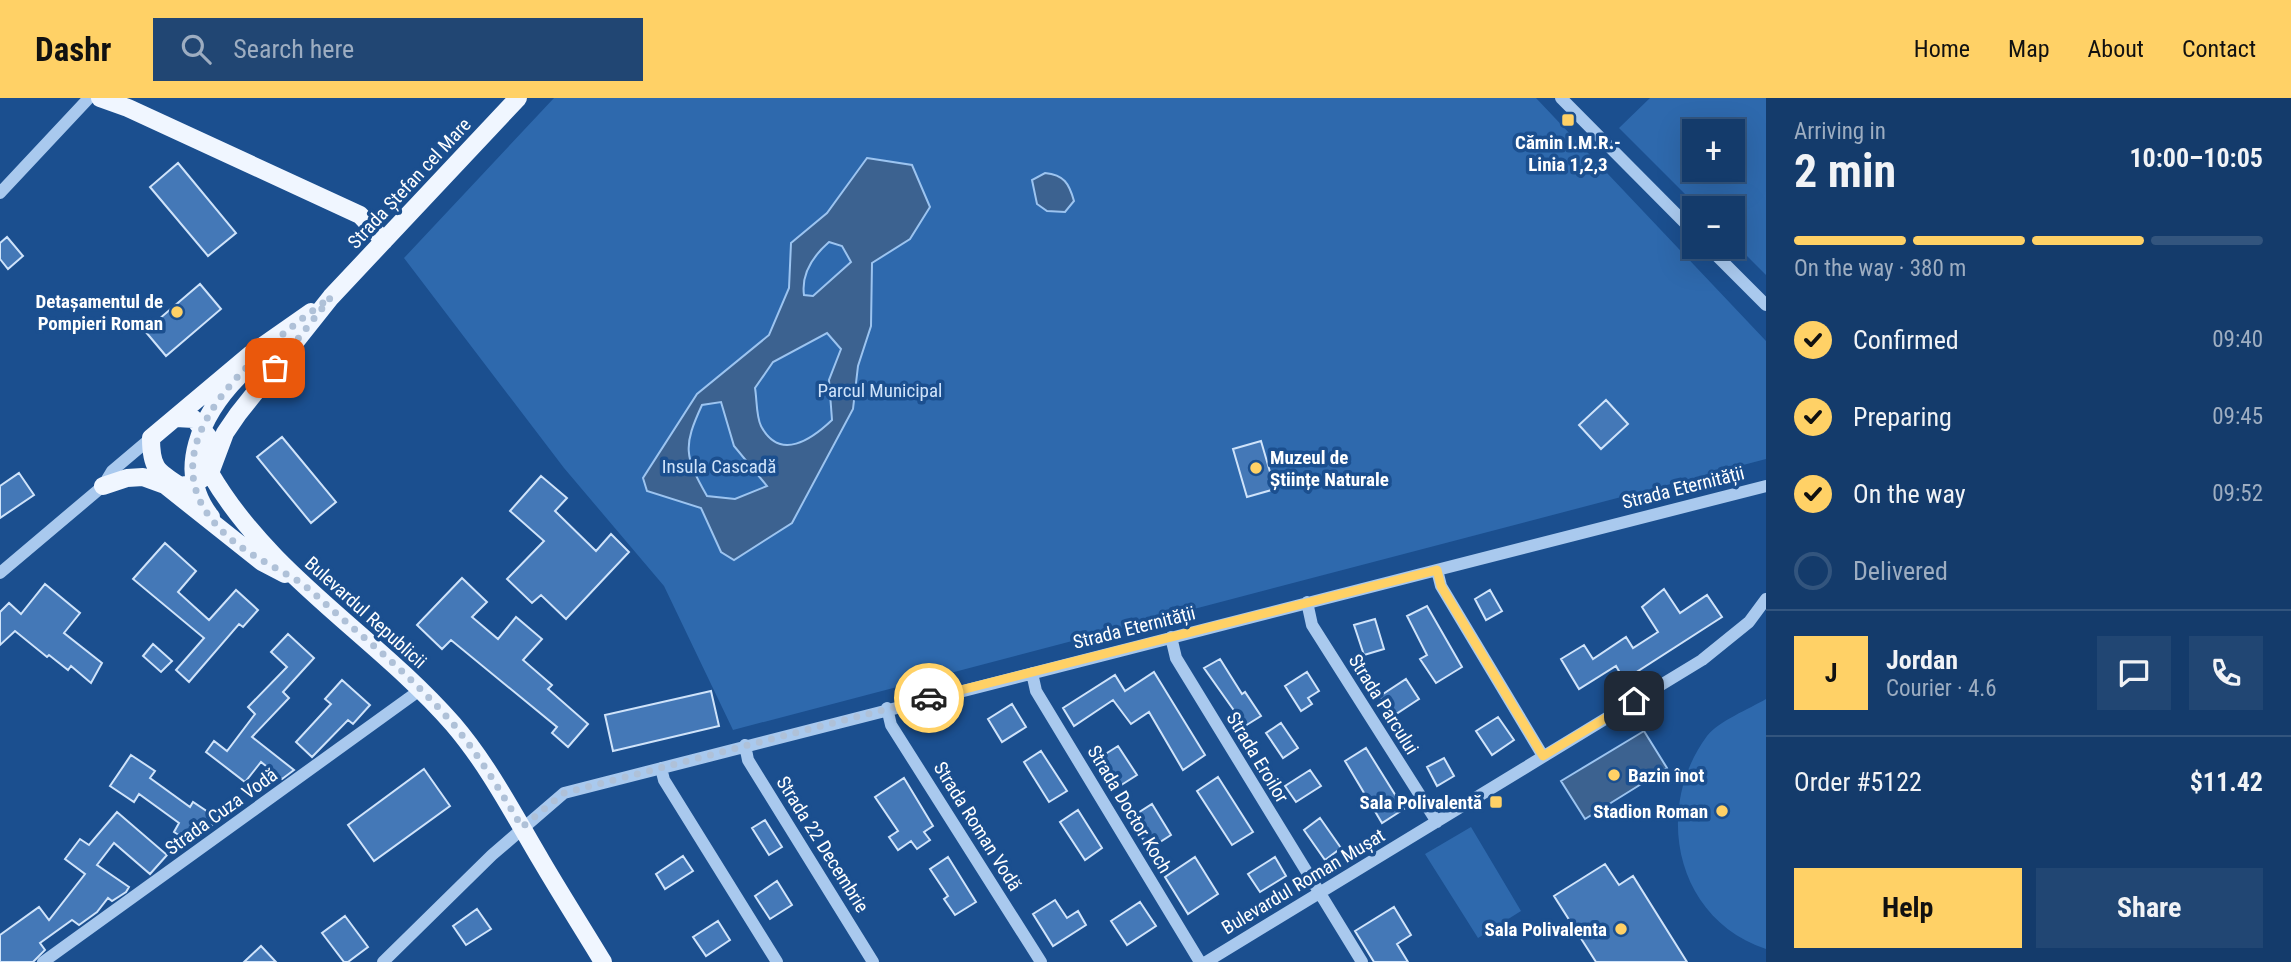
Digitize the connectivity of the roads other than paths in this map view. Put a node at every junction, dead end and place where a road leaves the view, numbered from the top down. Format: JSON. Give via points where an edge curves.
{"nodes":[{"id":1,"x":89,"y":98,"type":"edge"},
{"id":2,"x":100,"y":98,"type":"edge"},
{"id":3,"x":518,"y":98,"type":"edge"},
{"id":4,"x":1561,"y":98,"type":"edge"},
{"id":5,"x":0,"y":193,"type":"edge"},
{"id":6,"x":1682,"y":220,"type":"edge"},
{"id":7,"x":384,"y":240,"type":"junction"},
{"id":8,"x":1720,"y":259,"type":"edge"},
{"id":9,"x":331,"y":297,"type":"junction"},
{"id":10,"x":1766,"y":305,"type":"edge"},
{"id":11,"x":277,"y":337,"type":"junction"},
{"id":12,"x":176,"y":418,"type":"junction"},
{"id":13,"x":203,"y":426,"type":"junction"},
{"id":14,"x":152,"y":438,"type":"junction"},
{"id":15,"x":161,"y":478,"type":"junction"},
{"id":16,"x":203,"y":478,"type":"junction"},
{"id":17,"x":103,"y":486,"type":"junction"},
{"id":18,"x":1766,"y":486,"type":"edge"},
{"id":19,"x":222,"y":531,"type":"junction"},
{"id":20,"x":1437,"y":570,"type":"junction"},
{"id":21,"x":0,"y":573,"type":"edge"},
{"id":22,"x":300,"y":582,"type":"junction"},
{"id":23,"x":1766,"y":599,"type":"edge"},
{"id":24,"x":1307,"y":602,"type":"junction"},
{"id":25,"x":1171,"y":637,"type":"junction"},
{"id":26,"x":1032,"y":673,"type":"junction"},
{"id":27,"x":420,"y":690,"type":"junction"},
{"id":28,"x":887,"y":708,"type":"junction"},
{"id":29,"x":745,"y":745,"type":"junction"},
{"id":30,"x":1543,"y":756,"type":"junction"},
{"id":31,"x":661,"y":768,"type":"junction"},
{"id":32,"x":1437,"y":822,"type":"junction"},
{"id":33,"x":522,"y":827,"type":"junction"},
{"id":34,"x":1318,"y":895,"type":"junction"},
{"id":35,"x":43,"y":962,"type":"edge"},
{"id":36,"x":383,"y":962,"type":"edge"},
{"id":37,"x":603,"y":962,"type":"edge"},
{"id":38,"x":777,"y":962,"type":"edge"},
{"id":39,"x":873,"y":962,"type":"edge"},
{"id":40,"x":1041,"y":962,"type":"edge"},
{"id":41,"x":1200,"y":962,"type":"edge"},
{"id":42,"x":1206,"y":962,"type":"edge"},
{"id":43,"x":1362,"y":962,"type":"edge"}],
"edges":[{"from":1,"to":5,"type":"street"},
{"from":2,"to":7,"type":"main road","via":[[360,215]]},
{"from":3,"to":7,"type":"main road","name":"Strada Ștefan cel Mare"},
{"from":4,"to":6,"type":"street"},
{"from":7,"to":9,"type":"main road","name":"Strada Ștefan cel Mare"},
{"from":8,"to":10,"type":"street"},
{"from":9,"to":11,"type":"main road"},
{"from":9,"to":16,"type":"main road","via":[[238,414]]},
{"from":11,"to":12,"type":"main road"},
{"from":11,"to":13,"type":"main road","via":[[224,391]]},
{"from":12,"to":13,"type":"main road","via":[[194,419]]},
{"from":12,"to":14,"type":"main road"},
{"from":13,"to":16,"type":"main road","via":[[210,439]]},
{"from":14,"to":15,"type":"main road","via":[[151,456]]},
{"from":14,"to":17,"type":"street","via":[[112,471]]},
{"from":15,"to":16,"type":"main road","via":[[180,486]]},
{"from":15,"to":17,"type":"main road","via":[[127,478]]},
{"from":15,"to":19,"type":"main road"},
{"from":16,"to":19,"type":"main road","via":[[205,510]]},
{"from":16,"to":22,"type":"main road","name":"Bulevardul Republicii"},
{"from":17,"to":21,"type":"street"},
{"from":18,"to":20,"type":"street","name":"Strada Eternității"},
{"from":19,"to":22,"type":"main road","via":[[262,562]]},
{"from":20,"to":24,"type":"street","name":"Strada Eternității"},
{"from":20,"to":30,"type":"street","via":[[1441,586]]},
{"from":22,"to":27,"type":"main road","name":"Bulevardul Republicii"},
{"from":23,"to":30,"type":"street","name":"Bulevardul Roman Mușat","via":[[1726,644]]},
{"from":24,"to":25,"type":"street","name":"Strada Eternității"},
{"from":24,"to":32,"type":"street","name":"Strada Parcului","via":[[1312,625]]},
{"from":25,"to":26,"type":"street","name":"Strada Eternității"},
{"from":25,"to":34,"type":"street","name":"Strada Eroilor","via":[[1175,658]]},
{"from":26,"to":28,"type":"street","name":"Strada Eternității"},
{"from":26,"to":41,"type":"street","name":"Strada Doctor Koch","via":[[1036,691]]},
{"from":27,"to":33,"type":"main road","name":"Bulevardul Republicii","via":[[490,772]]},
{"from":27,"to":35,"type":"street","name":"Strada Cuza Vodă"},
{"from":28,"to":29,"type":"street","name":"Strada Eternității"},
{"from":28,"to":40,"type":"street","name":"Strada Roman Vodă","via":[[891,725]]},
{"from":29,"to":31,"type":"street","name":"Strada Eternității"},
{"from":29,"to":39,"type":"street","name":"Strada 22 Decembrie","via":[[748,761]]},
{"from":30,"to":32,"type":"street","name":"Bulevardul Roman Mușat"},
{"from":31,"to":33,"type":"street","name":"Strada Eternității","via":[[564,793]]},
{"from":31,"to":38,"type":"street","via":[[664,780]]},
{"from":32,"to":34,"type":"street","name":"Bulevardul Roman Mușat"},
{"from":33,"to":36,"type":"street","name":"Strada Eternității"},
{"from":33,"to":37,"type":"main road","name":"Bulevardul Republicii"},
{"from":34,"to":42,"type":"street","name":"Bulevardul Roman Mușat"},
{"from":34,"to":43,"type":"street","name":"Strada Eroilor"}]}
